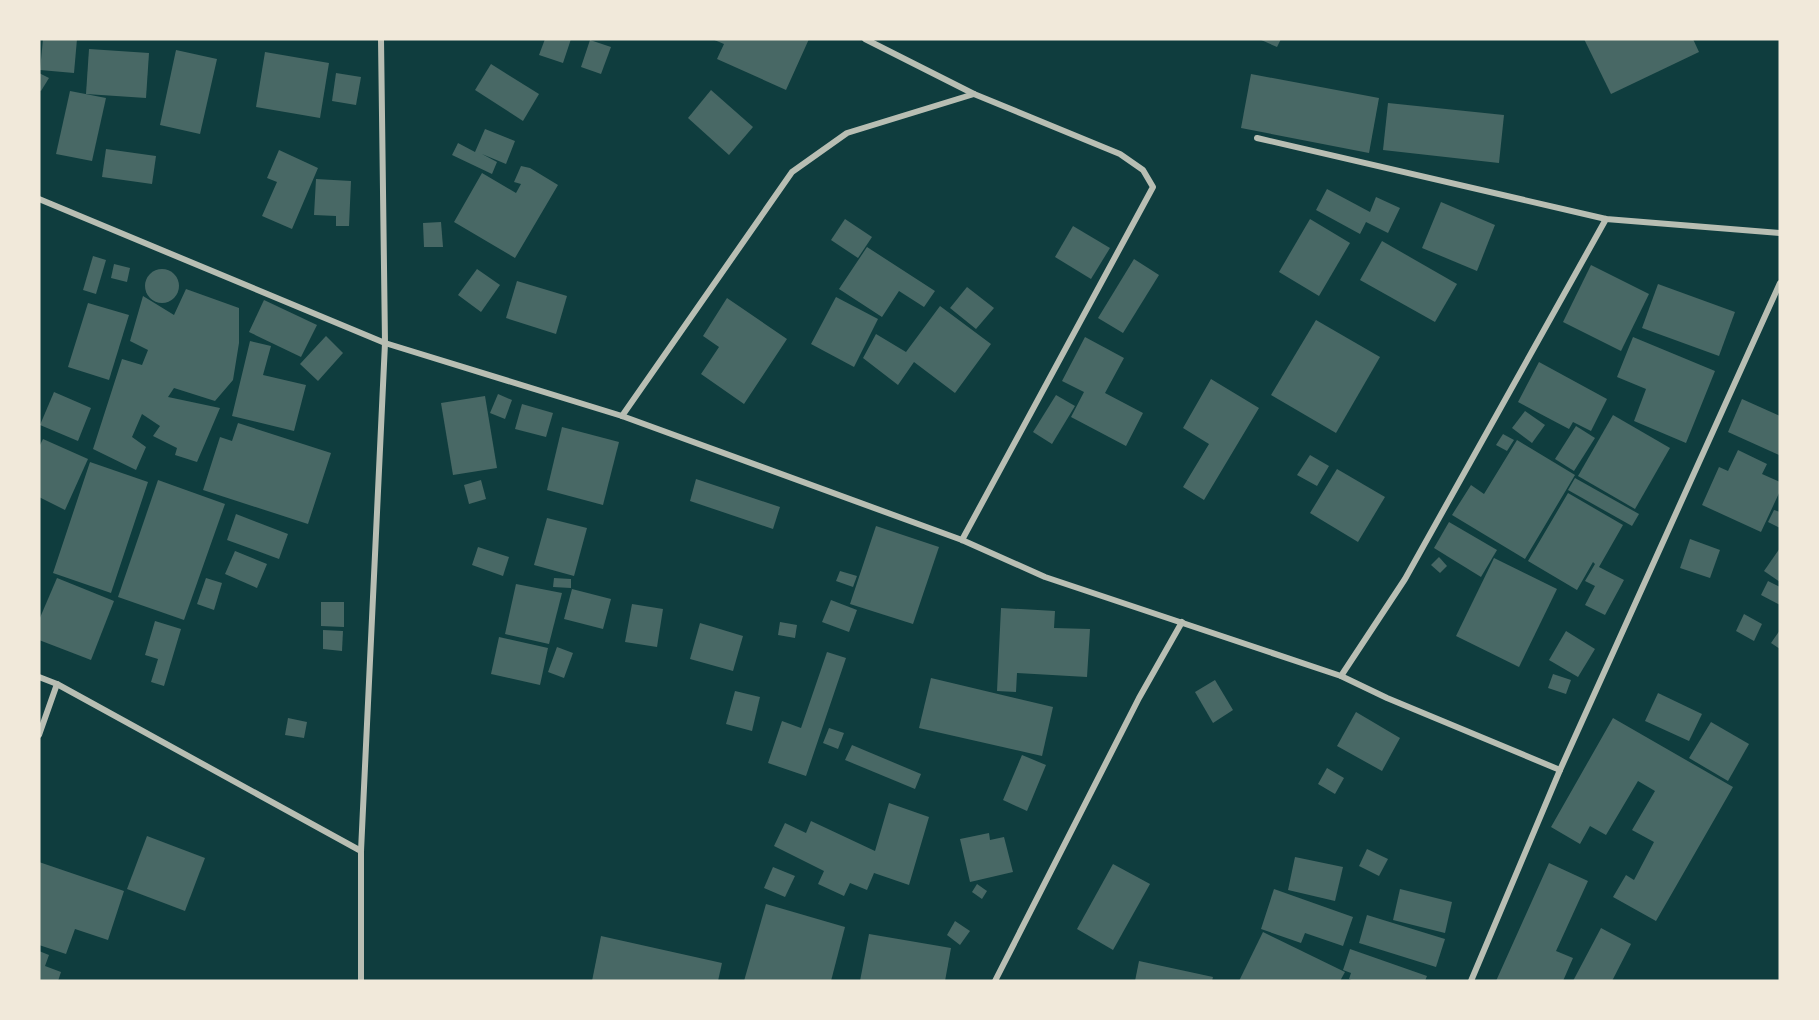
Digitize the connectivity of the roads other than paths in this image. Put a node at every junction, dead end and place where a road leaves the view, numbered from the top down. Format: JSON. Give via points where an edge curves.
{"nodes":[{"id":1,"x":381,"y":39,"type":"edge"},
{"id":2,"x":865,"y":39,"type":"edge"},
{"id":3,"x":974,"y":94,"type":"junction"},
{"id":4,"x":1257,"y":138,"type":"dead end"},
{"id":5,"x":39,"y":199,"type":"edge"},
{"id":6,"x":1606,"y":219,"type":"junction"},
{"id":7,"x":1780,"y":233,"type":"edge"},
{"id":8,"x":1780,"y":283,"type":"edge"},
{"id":9,"x":385,"y":343,"type":"junction"},
{"id":10,"x":622,"y":416,"type":"junction"},
{"id":11,"x":962,"y":540,"type":"junction"},
{"id":12,"x":1182,"y":622,"type":"junction"},
{"id":13,"x":1341,"y":676,"type":"junction"},
{"id":14,"x":39,"y":677,"type":"edge"},
{"id":15,"x":57,"y":684,"type":"junction"},
{"id":16,"x":39,"y":735,"type":"edge"},
{"id":17,"x":1560,"y":770,"type":"junction"},
{"id":18,"x":361,"y":851,"type":"junction"},
{"id":19,"x":361,"y":981,"type":"edge"},
{"id":20,"x":995,"y":981,"type":"edge"},
{"id":21,"x":1471,"y":981,"type":"edge"}],
"edges":[{"from":1,"to":9,"type":"street"},
{"from":2,"to":3,"type":"street"},
{"from":3,"to":10,"type":"street","via":[[848,133],[792,172]]},
{"from":3,"to":11,"type":"street","via":[[1120,154],[1143,170],[1152,187]]},
{"from":4,"to":6,"type":"street"},
{"from":5,"to":9,"type":"street"},
{"from":6,"to":7,"type":"street"},
{"from":6,"to":13,"type":"street","via":[[1405,579]]},
{"from":8,"to":17,"type":"street"},
{"from":9,"to":10,"type":"street"},
{"from":9,"to":18,"type":"street"},
{"from":10,"to":11,"type":"street"},
{"from":11,"to":12,"type":"street","via":[[1045,577]]},
{"from":12,"to":13,"type":"street"},
{"from":12,"to":20,"type":"street","via":[[1139,698]]},
{"from":13,"to":17,"type":"street"},
{"from":14,"to":15,"type":"street"},
{"from":15,"to":16,"type":"street"},
{"from":15,"to":18,"type":"street"},
{"from":17,"to":21,"type":"street"},
{"from":18,"to":19,"type":"street"}]}
